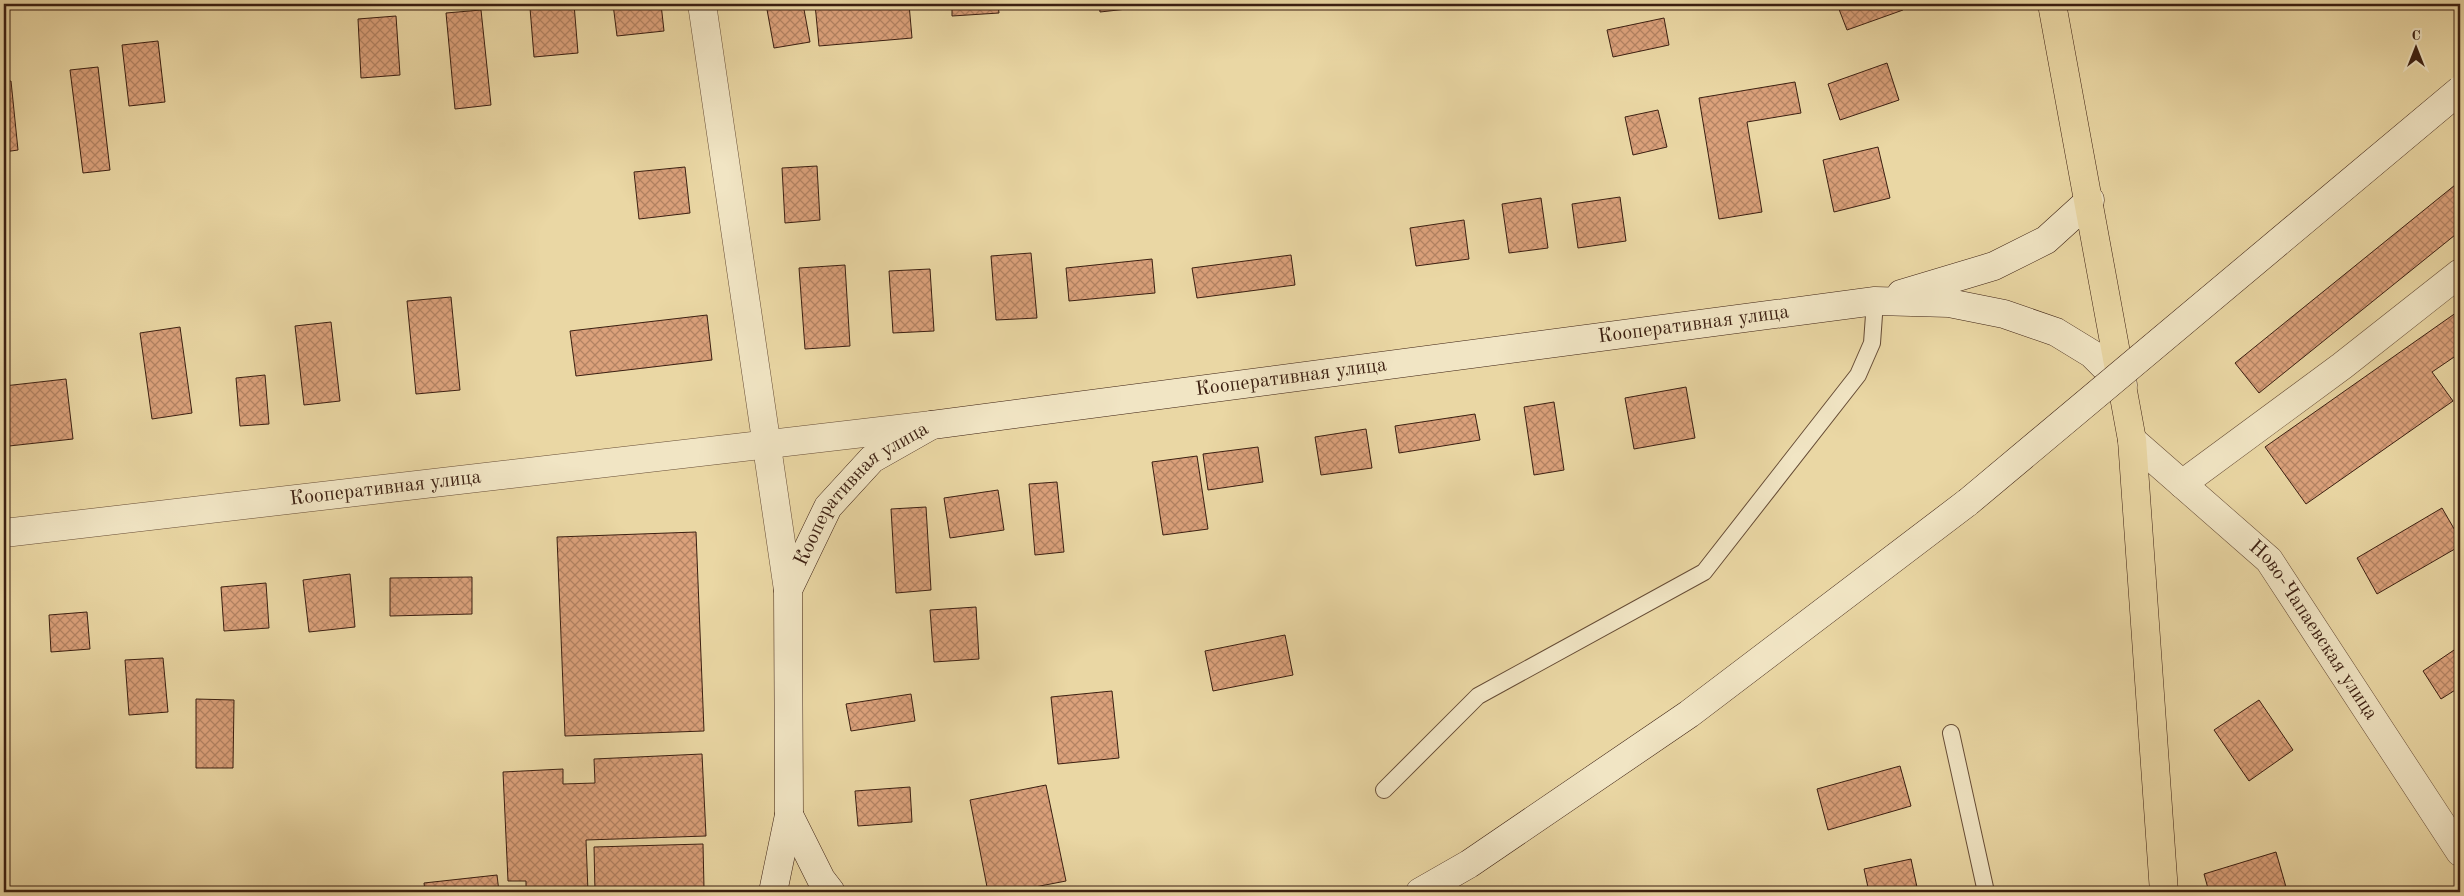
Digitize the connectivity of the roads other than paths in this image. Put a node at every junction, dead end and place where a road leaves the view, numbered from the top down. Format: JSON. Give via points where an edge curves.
{"nodes":[{"id":1,"x":702,"y":4,"type":"edge"},
{"id":2,"x":2058,"y":10,"type":"edge"},
{"id":3,"x":2460,"y":90,"type":"edge"},
{"id":4,"x":2090,"y":200,"type":"junction"},
{"id":5,"x":2460,"y":273,"type":"edge"},
{"id":6,"x":1875,"y":302,"type":"junction"},
{"id":7,"x":2123,"y":385,"type":"junction"},
{"id":8,"x":932,"y":425,"type":"junction"},
{"id":9,"x":2132,"y":440,"type":"junction"},
{"id":10,"x":766,"y":444,"type":"junction"},
{"id":11,"x":2182,"y":484,"type":"junction"},
{"id":12,"x":4,"y":532,"type":"edge"},
{"id":13,"x":788,"y":590,"type":"junction"},
{"id":14,"x":1951,"y":733,"type":"dead end"},
{"id":15,"x":1384,"y":790,"type":"dead end"},
{"id":16,"x":789,"y":815,"type":"junction"},
{"id":17,"x":2460,"y":852,"type":"edge"},
{"id":18,"x":773,"y":892,"type":"edge"},
{"id":19,"x":831,"y":892,"type":"edge"},
{"id":20,"x":1420,"y":892,"type":"edge"},
{"id":21,"x":1986,"y":892,"type":"edge"},
{"id":22,"x":2164,"y":892,"type":"edge"}],
"edges":[{"from":1,"to":10,"type":"main road"},
{"from":2,"to":4,"type":"main road"},
{"from":3,"to":20,"type":"main road","bridge":true,"via":[[1968,502],[1689,714],[1470,864]]},
{"from":4,"to":6,"type":"main road","name":"Кооперативная улица","via":[[2046,240],[1994,266]]},
{"from":4,"to":7,"type":"main road"},
{"from":5,"to":11,"type":"main road","via":[[2342,366]]},
{"from":6,"to":7,"type":"main road","name":"Кооперативная улица","via":[[1948,303],[2004,314],[2056,332],[2092,354]]},
{"from":6,"to":8,"type":"main road","name":"Кооперативная улица"},
{"from":6,"to":15,"type":"lane","via":[[1872,343],[1858,375],[1704,572],[1478,696]]},
{"from":7,"to":9,"type":"main road"},
{"from":8,"to":10,"type":"main road","name":"Кооперативная улица"},
{"from":8,"to":13,"type":"main road","name":"Кооперативная улица","via":[[872,459],[828,508]]},
{"from":9,"to":11,"type":"main road","name":"Ново-Чапаевская улица"},
{"from":9,"to":22,"type":"main road"},
{"from":10,"to":12,"type":"main road","name":"Кооперативная улица"},
{"from":10,"to":13,"type":"main road"},
{"from":11,"to":17,"type":"main road","name":"Ново-Чапаевская улица","via":[[2269,560]]},
{"from":13,"to":16,"type":"main road"},
{"from":14,"to":21,"type":"lane"},
{"from":16,"to":18,"type":"main road"},
{"from":16,"to":19,"type":"main road","via":[[821,879]]}]}
